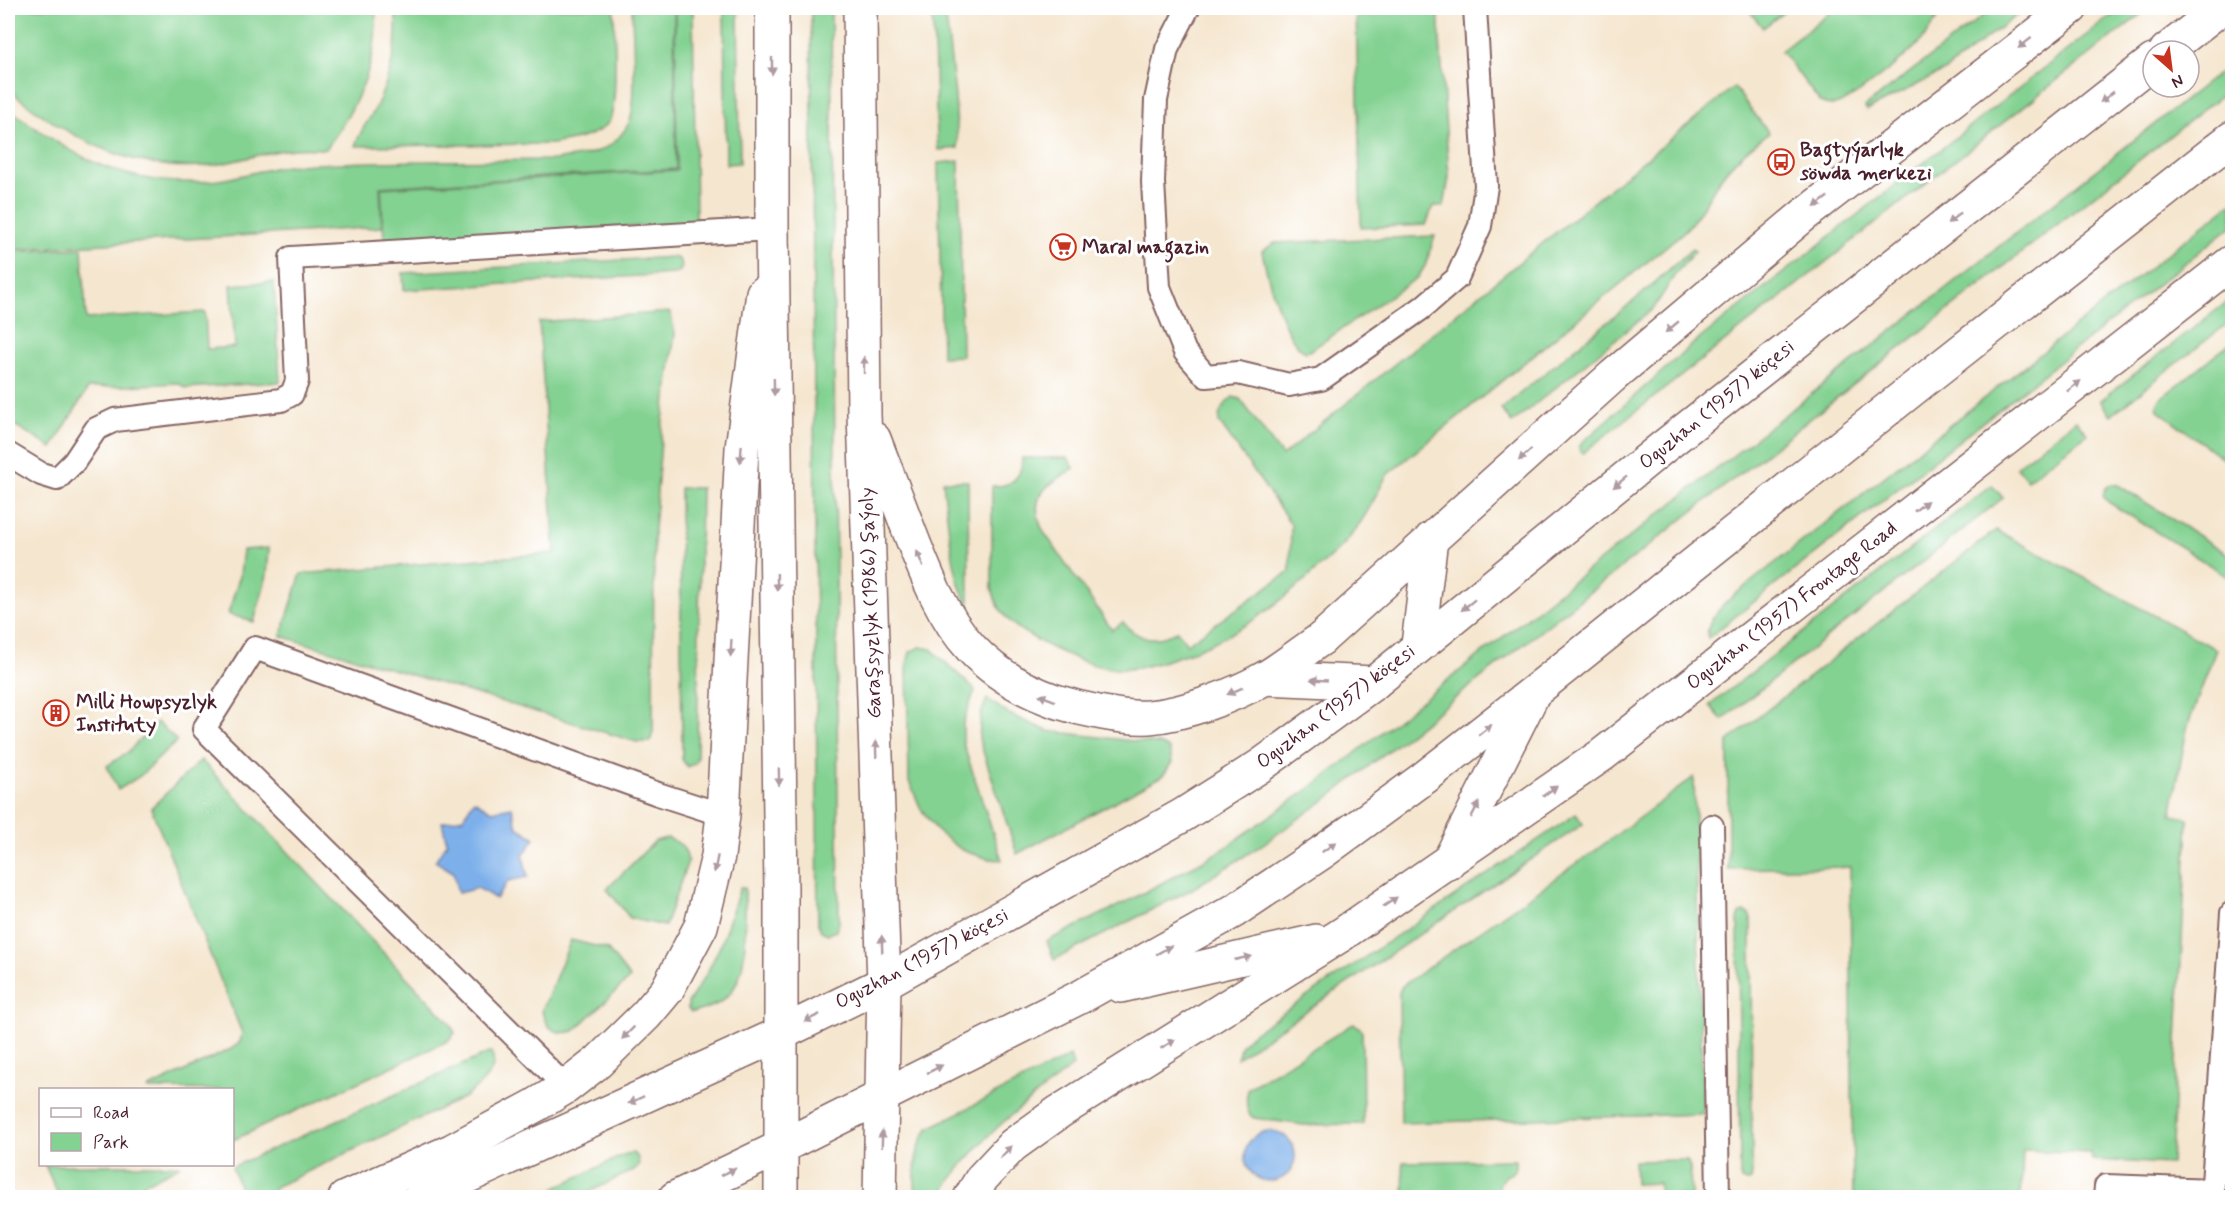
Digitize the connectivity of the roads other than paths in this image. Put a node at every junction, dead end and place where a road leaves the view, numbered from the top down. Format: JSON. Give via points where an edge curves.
{"nodes":[{"id":1,"x":772,"y":8,"type":"edge"},
{"id":2,"x":860,"y":8,"type":"edge"},
{"id":3,"x":1188,"y":8,"type":"edge"},
{"id":4,"x":1475,"y":8,"type":"edge"},
{"id":5,"x":2071,"y":8,"type":"edge"},
{"id":6,"x":2221,"y":8,"type":"edge"},
{"id":7,"x":2181,"y":39,"type":"edge"},
{"id":8,"x":2141,"y":70,"type":"edge"},
{"id":9,"x":2232,"y":138,"type":"edge"},
{"id":10,"x":772,"y":229,"type":"junction"},
{"id":11,"x":2232,"y":262,"type":"edge"},
{"id":12,"x":864,"y":414,"type":"junction"},
{"id":13,"x":8,"y":454,"type":"edge"},
{"id":14,"x":1431,"y":539,"type":"junction"},
{"id":15,"x":1418,"y":645,"type":"junction"},
{"id":16,"x":1264,"y":678,"type":"junction"},
{"id":17,"x":1374,"y":683,"type":"junction"},
{"id":18,"x":1535,"y":691,"type":"junction"},
{"id":19,"x":723,"y":815,"type":"junction"},
{"id":20,"x":1712,"y":826,"type":"dead end"},
{"id":21,"x":1448,"y":862,"type":"junction"},
{"id":22,"x":2232,"y":913,"type":"edge"},
{"id":23,"x":1341,"y":935,"type":"junction"},
{"id":24,"x":884,"y":983,"type":"junction"},
{"id":25,"x":1084,"y":995,"type":"junction"},
{"id":26,"x":780,"y":1034,"type":"junction"},
{"id":27,"x":566,"y":1087,"type":"junction"},
{"id":28,"x":883,"y":1096,"type":"junction"},
{"id":29,"x":781,"y":1147,"type":"junction"},
{"id":30,"x":2213,"y":1194,"type":"edge"},
{"id":31,"x":345,"y":1197,"type":"edge"},
{"id":32,"x":420,"y":1197,"type":"edge"},
{"id":33,"x":675,"y":1197,"type":"edge"},
{"id":34,"x":781,"y":1197,"type":"edge"},
{"id":35,"x":880,"y":1197,"type":"edge"},
{"id":36,"x":970,"y":1197,"type":"edge"},
{"id":37,"x":1718,"y":1197,"type":"edge"},
{"id":38,"x":2105,"y":1197,"type":"edge"}],
"edges":[{"from":1,"to":10,"type":"main road","one_way":true},
{"from":12,"to":2,"type":"main road","name":"Garaşsyzlyk (1986) şaýoly","one_way":true},
{"from":3,"to":4,"type":"lane","via":[[1167,49],[1156,100],[1153,182],[1159,286],[1185,352],[1206,376],[1238,373],[1289,384],[1321,379],[1422,308],[1457,278],[1480,225],[1486,186]]},
{"from":5,"to":14,"type":"main road","one_way":true,"via":[[1804,215],[1613,376]]},
{"from":6,"to":7,"type":"main road"},
{"from":8,"to":15,"type":"main road","name":"Oguzhan (1957) köçesi","one_way":true},
{"from":9,"to":18,"type":"main road"},
{"from":10,"to":13,"type":"lane","via":[[291,258],[297,381],[292,394],[281,400],[115,420],[96,429],[57,479]]},
{"from":10,"to":19,"type":"main road","one_way":true,"via":[[741,448]]},
{"from":10,"to":26,"type":"main road","one_way":true},
{"from":21,"to":11,"type":"main road","name":"Oguzhan (1957) Frontage Road","one_way":true,"via":[[1602,755]]},
{"from":16,"to":12,"type":"main road","one_way":true,"via":[[1179,712],[1147,717],[1081,710],[1017,684],[971,648],[938,599]]},
{"from":24,"to":12,"type":"main road","name":"Garaşsyzlyk (1986) şaýoly","one_way":true},
{"from":14,"to":15,"type":"main road"},
{"from":14,"to":16,"type":"main road","via":[[1321,639]]},
{"from":15,"to":17,"type":"main road","name":"Oguzhan (1957) köçesi"},
{"from":17,"to":16,"type":"main road","one_way":true},
{"from":17,"to":24,"type":"main road","name":"Oguzhan (1957) köçesi","via":[[1184,816]]},
{"from":21,"to":18,"type":"main road","one_way":true},
{"from":25,"to":18,"type":"main road","one_way":true,"via":[[1234,910],[1324,851]]},
{"from":19,"to":27,"type":"main road","one_way":true,"via":[[718,856],[701,926],[667,990],[598,1062]]},
{"from":19,"to":27,"type":"lane","via":[[255,648],[204,729]]},
{"from":20,"to":37,"type":"lane"},
{"from":23,"to":21,"type":"main road","name":"Oguzhan (1957) Frontage Road","one_way":true},
{"from":22,"to":30,"type":"lane"},
{"from":25,"to":23,"type":"main road","one_way":true},
{"from":36,"to":23,"type":"main road","name":"Oguzhan (1957) Frontage Road","one_way":true,"via":[[1013,1145],[1059,1112]]},
{"from":24,"to":26,"type":"main road","name":"Oguzhan (1957) köçesi","one_way":true},
{"from":24,"to":28,"type":"main road","name":"Garaşsyzlyk (1986) şaýoly"},
{"from":28,"to":25,"type":"main road","one_way":true},
{"from":26,"to":29,"type":"main road"},
{"from":26,"to":32,"type":"main road","name":"Oguzhan (1957) köçesi","one_way":true},
{"from":27,"to":31,"type":"main road","via":[[451,1151]]},
{"from":28,"to":29,"type":"main road"},
{"from":35,"to":28,"type":"main road","name":"Garaşsyzlyk (1986) şaýoly","one_way":true},
{"from":33,"to":29,"type":"main road","one_way":true},
{"from":29,"to":34,"type":"main road"},
{"from":30,"to":38,"type":"lane","via":[[2106,1186]]}]}
